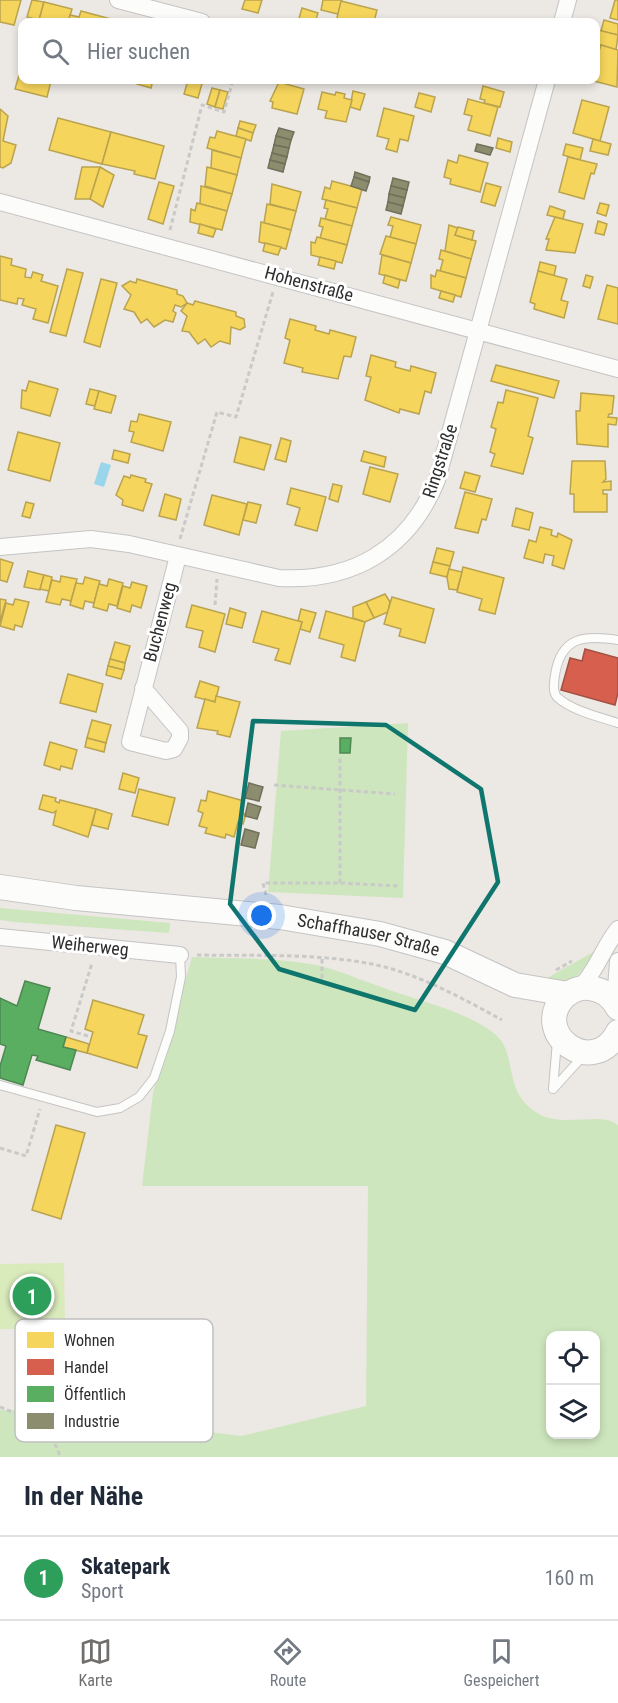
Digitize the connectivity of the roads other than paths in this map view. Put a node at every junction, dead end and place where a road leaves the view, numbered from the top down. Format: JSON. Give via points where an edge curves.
{"nodes":[{"id":1,"x":118,"y":0,"type":"edge"},
{"id":2,"x":568,"y":0,"type":"edge"},
{"id":3,"x":187,"y":18,"type":"edge"},
{"id":4,"x":563,"y":18,"type":"edge"},
{"id":5,"x":546,"y":84,"type":"edge"},
{"id":6,"x":0,"y":202,"type":"edge"},
{"id":7,"x":478,"y":331,"type":"junction"},
{"id":8,"x":618,"y":369,"type":"edge"},
{"id":9,"x":0,"y":547,"type":"edge"},
{"id":10,"x":178,"y":556,"type":"junction"},
{"id":11,"x":618,"y":640,"type":"edge"},
{"id":12,"x":143,"y":688,"type":"dead end"},
{"id":13,"x":618,"y":723,"type":"edge"},
{"id":14,"x":0,"y":887,"type":"edge"},
{"id":15,"x":618,"y":929,"type":"edge"},
{"id":16,"x":0,"y":936,"type":"edge"},
{"id":17,"x":180,"y":955,"type":"joint"},
{"id":18,"x":618,"y":961,"type":"edge"},
{"id":19,"x":515,"y":985,"type":"junction"},
{"id":20,"x":573,"y":991,"type":"junction"},
{"id":21,"x":616,"y":1005,"type":"edge"},
{"id":22,"x":556,"y":1028,"type":"junction"},
{"id":23,"x":606,"y":1047,"type":"edge"},
{"id":24,"x":0,"y":1085,"type":"edge"}],
"edges":[{"from":1,"to":3,"type":"street"},
{"from":2,"to":4,"type":"street"},
{"from":5,"to":7,"type":"street","name":"Ringstraße"},
{"from":6,"to":7,"type":"street","name":"Hohenstraße"},
{"from":7,"to":8,"type":"street","name":"Hohenstraße"},
{"from":7,"to":10,"type":"street","name":"Ringstraße","via":[[438,480],[423,511],[393,545],[348,570],[316,578],[279,578]]},
{"from":9,"to":10,"type":"street","name":"Ringstraße","via":[[91,539]]},
{"from":10,"to":12,"type":"street","name":"Buchenweg"},
{"from":11,"to":13,"type":"lane","via":[[586,637],[570,644],[561,651],[554,689],[556,696],[568,704]]},
{"from":14,"to":19,"type":"main road","name":"Schaffhauser Straße","via":[[280,917],[380,934],[445,952]]},
{"from":15,"to":20,"type":"street","via":[[590,977]]},
{"from":16,"to":17,"type":"street","name":"Weiherweg"},
{"from":17,"to":24,"type":"lane","via":[[181,977],[170,1031],[154,1078],[139,1097],[120,1108],[97,1112]]},
{"from":18,"to":21,"type":"street"},
{"from":19,"to":20,"type":"main road","name":"Schaffhauser Straße"},
{"from":19,"to":22,"type":"main road","name":"Schaffhauser Straße"},
{"from":20,"to":21,"type":"main road","name":"Schaffhauser Straße","via":[[599,990]]},
{"from":20,"to":22,"type":"main road","via":[[559,1003]]},
{"from":22,"to":23,"type":"main road","name":"Schaffhauser Straße","via":[[569,1048]]},
{"from":22,"to":23,"type":"lane","via":[[553,1089]]}]}
